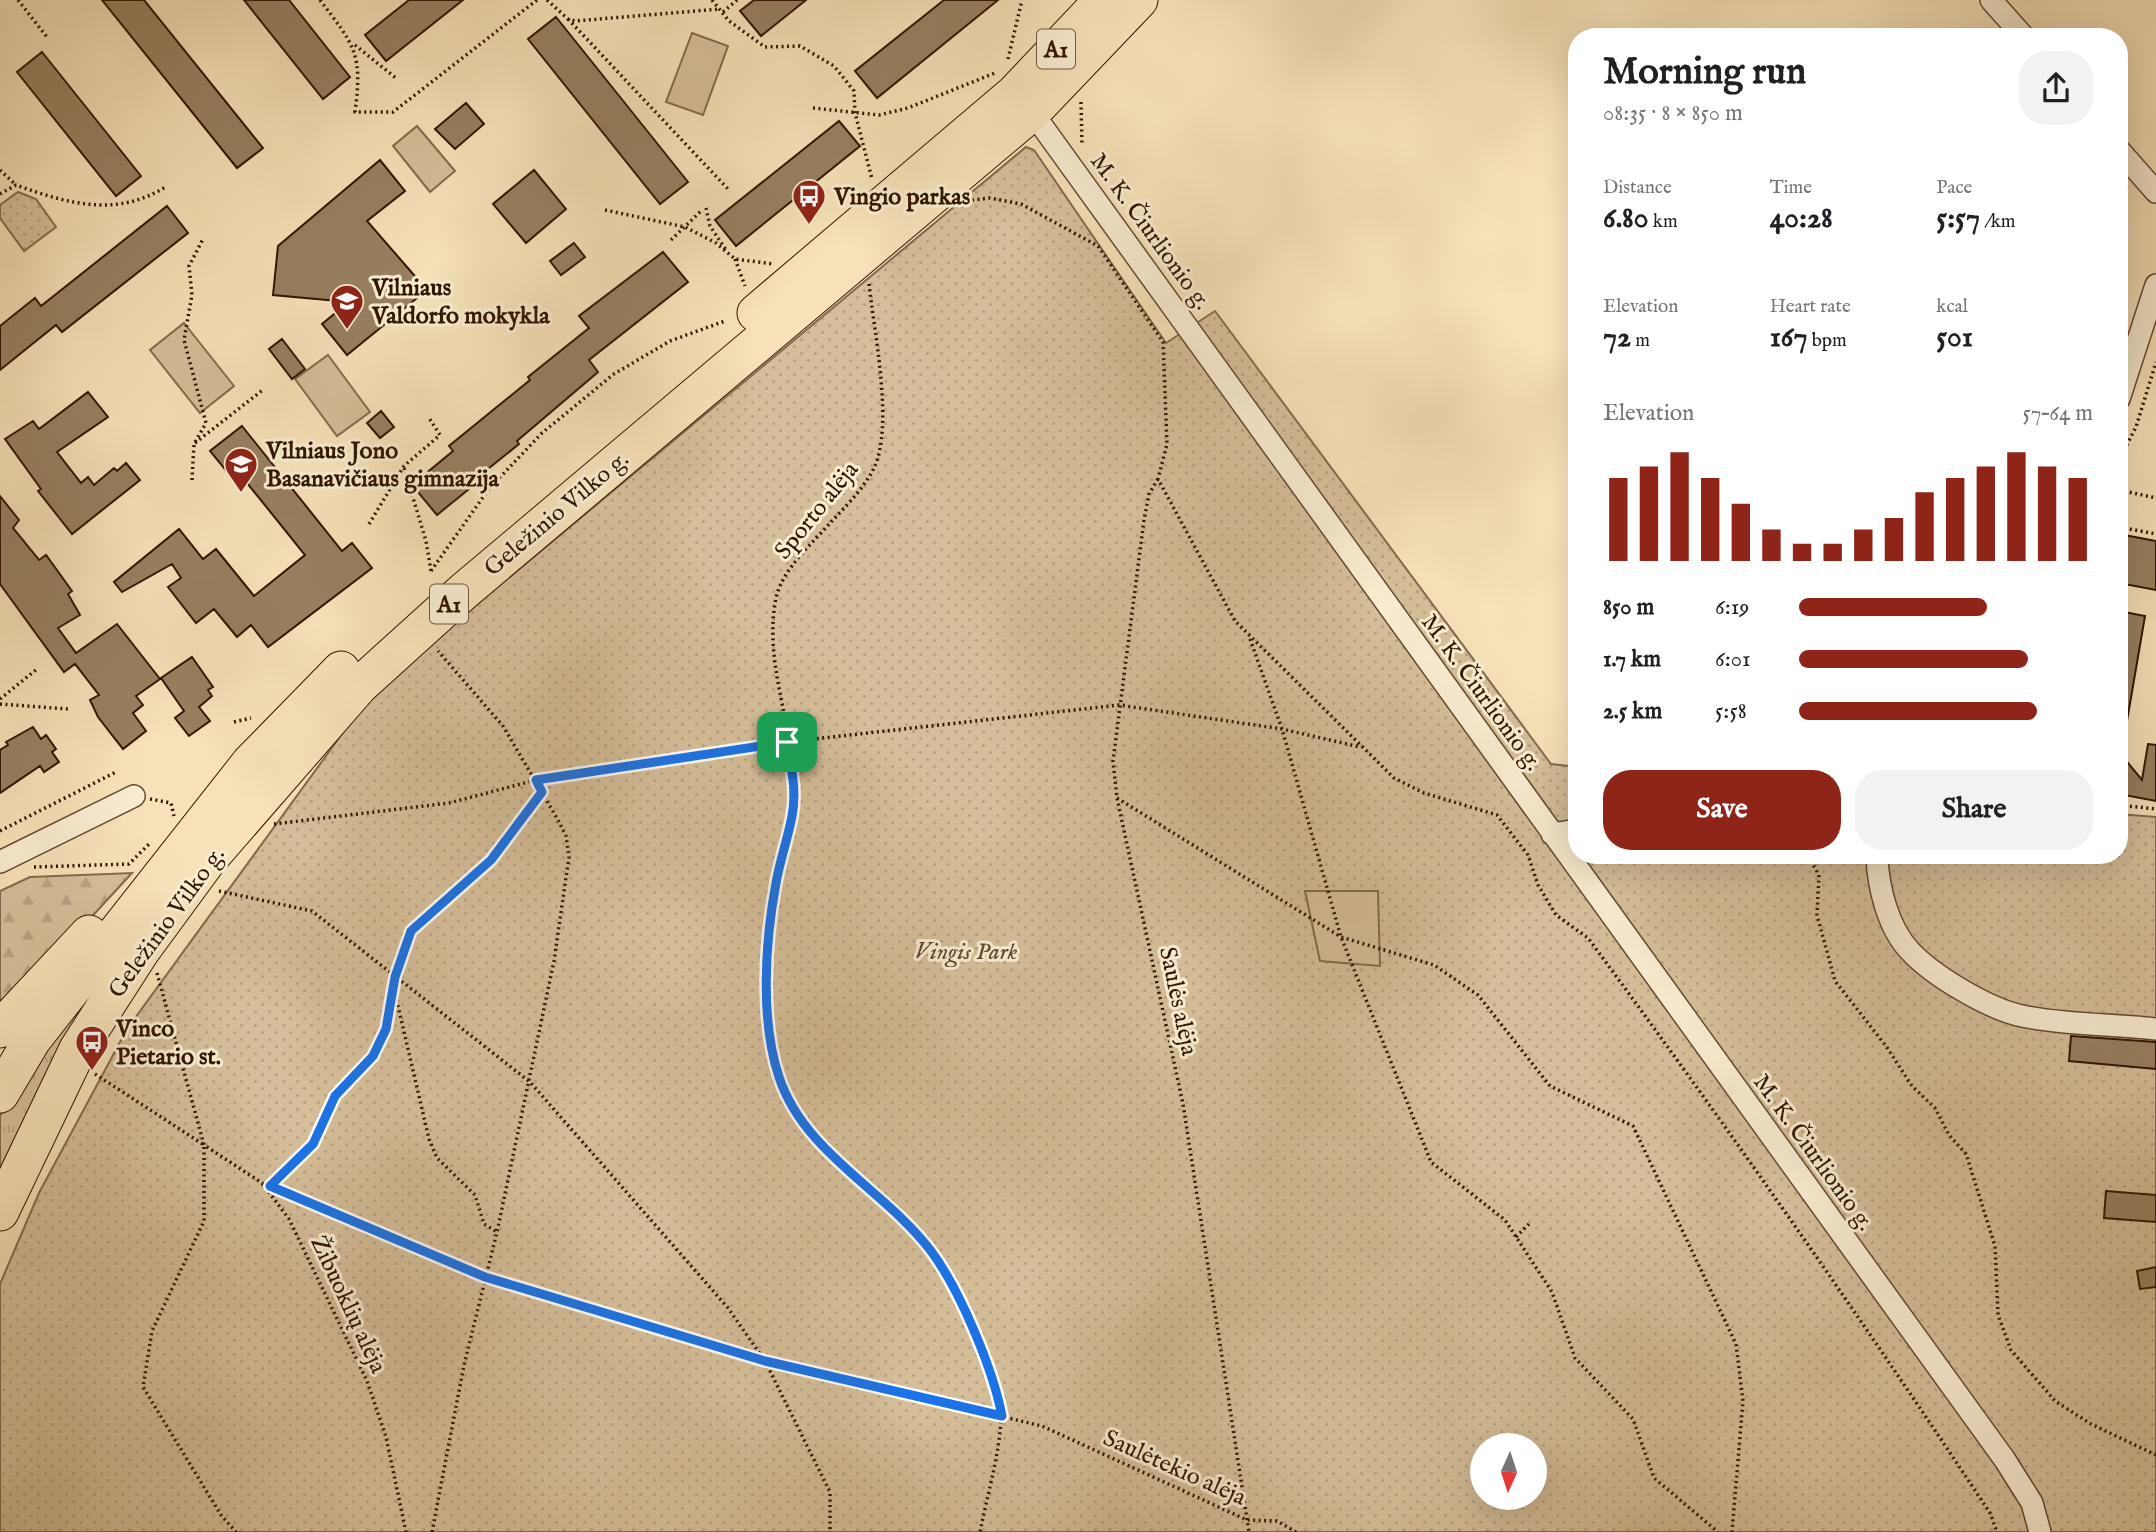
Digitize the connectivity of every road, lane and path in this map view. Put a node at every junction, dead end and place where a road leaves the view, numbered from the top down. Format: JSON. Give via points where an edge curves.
{"nodes":[{"id":1,"x":18,"y":0,"type":"edge"},
{"id":2,"x":320,"y":0,"type":"edge"},
{"id":3,"x":537,"y":0,"type":"edge"},
{"id":4,"x":547,"y":0,"type":"edge"},
{"id":5,"x":712,"y":0,"type":"edge"},
{"id":6,"x":737,"y":0,"type":"edge"},
{"id":7,"x":1022,"y":0,"type":"edge"},
{"id":8,"x":1103,"y":0,"type":"edge"},
{"id":9,"x":1139,"y":0,"type":"edge"},
{"id":10,"x":1992,"y":0,"type":"edge"},
{"id":11,"x":721,"y":10,"type":"junction"},
{"id":12,"x":568,"y":19,"type":"junction"},
{"id":13,"x":2016,"y":28,"type":"edge"},
{"id":14,"x":47,"y":37,"type":"dead end"},
{"id":15,"x":353,"y":44,"type":"junction"},
{"id":16,"x":397,"y":79,"type":"dead end"},
{"id":17,"x":1080,"y":89,"type":"dead end"},
{"id":18,"x":813,"y":108,"type":"dead end"},
{"id":19,"x":855,"y":113,"type":"junction"},
{"id":20,"x":1038,"y":119,"type":"junction"},
{"id":21,"x":2128,"y":160,"type":"edge"},
{"id":22,"x":0,"y":170,"type":"edge"},
{"id":23,"x":1083,"y":181,"type":"junction"},
{"id":24,"x":16,"y":185,"type":"junction"},
{"id":25,"x":873,"y":185,"type":"dead end"},
{"id":26,"x":167,"y":186,"type":"dead end"},
{"id":27,"x":728,"y":189,"type":"dead end"},
{"id":28,"x":2156,"y":192,"type":"edge"},
{"id":29,"x":0,"y":194,"type":"edge"},
{"id":30,"x":967,"y":201,"type":"dead end"},
{"id":31,"x":605,"y":210,"type":"dead end"},
{"id":32,"x":685,"y":227,"type":"junction"},
{"id":33,"x":203,"y":239,"type":"dead end"},
{"id":34,"x":671,"y":240,"type":"dead end"},
{"id":35,"x":727,"y":252,"type":"junction"},
{"id":36,"x":735,"y":259,"type":"junction"},
{"id":37,"x":775,"y":264,"type":"dead end"},
{"id":38,"x":868,"y":282,"type":"dead end"},
{"id":39,"x":2156,"y":285,"type":"edge"},
{"id":40,"x":746,"y":289,"type":"dead end"},
{"id":41,"x":725,"y":321,"type":"dead end"},
{"id":42,"x":2156,"y":362,"type":"edge"},
{"id":43,"x":2128,"y":371,"type":"edge"},
{"id":44,"x":264,"y":389,"type":"dead end"},
{"id":45,"x":429,"y":418,"type":"dead end"},
{"id":46,"x":2128,"y":443,"type":"edge"},
{"id":47,"x":194,"y":444,"type":"junction"},
{"id":48,"x":404,"y":466,"type":"junction"},
{"id":49,"x":1158,"y":479,"type":"junction"},
{"id":50,"x":192,"y":480,"type":"dead end"},
{"id":51,"x":2128,"y":492,"type":"edge"},
{"id":52,"x":2156,"y":498,"type":"edge"},
{"id":53,"x":369,"y":524,"type":"dead end"},
{"id":54,"x":2128,"y":529,"type":"edge"},
{"id":55,"x":2156,"y":534,"type":"edge"},
{"id":56,"x":1249,"y":636,"type":"junction"},
{"id":57,"x":438,"y":651,"type":"dead end"},
{"id":58,"x":37,"y":669,"type":"dead end"},
{"id":59,"x":0,"y":699,"type":"edge"},
{"id":60,"x":0,"y":704,"type":"edge"},
{"id":61,"x":1119,"y":705,"type":"junction"},
{"id":62,"x":68,"y":709,"type":"dead end"},
{"id":63,"x":251,"y":718,"type":"dead end"},
{"id":64,"x":234,"y":723,"type":"dead end"},
{"id":65,"x":1282,"y":729,"type":"junction"},
{"id":66,"x":787,"y":742,"type":"junction"},
{"id":67,"x":1360,"y":747,"type":"junction"},
{"id":68,"x":250,"y":763,"type":"junction"},
{"id":69,"x":116,"y":772,"type":"dead end"},
{"id":70,"x":536,"y":780,"type":"junction"},
{"id":71,"x":542,"y":792,"type":"junction"},
{"id":72,"x":134,"y":796,"type":"dead end"},
{"id":73,"x":1117,"y":798,"type":"junction"},
{"id":74,"x":171,"y":803,"type":"dead end"},
{"id":75,"x":2128,"y":806,"type":"edge"},
{"id":76,"x":2156,"y":809,"type":"edge"},
{"id":77,"x":174,"y":817,"type":"dead end"},
{"id":78,"x":262,"y":826,"type":"dead end"},
{"id":79,"x":0,"y":831,"type":"edge"},
{"id":80,"x":1568,"y":831,"type":"edge"},
{"id":81,"x":1552,"y":834,"type":"junction"},
{"id":82,"x":1568,"y":856,"type":"edge"},
{"id":83,"x":137,"y":857,"type":"dead end"},
{"id":84,"x":0,"y":862,"type":"edge"},
{"id":85,"x":1574,"y":864,"type":"edge"},
{"id":86,"x":1813,"y":864,"type":"edge"},
{"id":87,"x":1877,"y":864,"type":"edge"},
{"id":88,"x":27,"y":867,"type":"dead end"},
{"id":89,"x":214,"y":890,"type":"dead end"},
{"id":90,"x":1341,"y":937,"type":"junction"},
{"id":91,"x":155,"y":966,"type":"dead end"},
{"id":92,"x":395,"y":977,"type":"junction"},
{"id":93,"x":0,"y":1028,"type":"edge"},
{"id":94,"x":2156,"y":1029,"type":"edge"},
{"id":95,"x":93,"y":1073,"type":"dead end"},
{"id":96,"x":530,"y":1082,"type":"junction"},
{"id":97,"x":0,"y":1094,"type":"edge"},
{"id":98,"x":205,"y":1144,"type":"junction"},
{"id":99,"x":262,"y":1183,"type":"junction"},
{"id":100,"x":270,"y":1186,"type":"junction"},
{"id":101,"x":0,"y":1212,"type":"edge"},
{"id":102,"x":1529,"y":1224,"type":"dead end"},
{"id":103,"x":497,"y":1232,"type":"junction"},
{"id":104,"x":1516,"y":1237,"type":"junction"},
{"id":105,"x":485,"y":1277,"type":"junction"},
{"id":106,"x":765,"y":1361,"type":"junction"},
{"id":107,"x":1002,"y":1416,"type":"junction"},
{"id":108,"x":2156,"y":1455,"type":"edge"},
{"id":109,"x":1247,"y":1520,"type":"junction"},
{"id":110,"x":236,"y":1532,"type":"edge"},
{"id":111,"x":406,"y":1532,"type":"edge"},
{"id":112,"x":432,"y":1532,"type":"edge"},
{"id":113,"x":830,"y":1532,"type":"edge"},
{"id":114,"x":980,"y":1532,"type":"edge"},
{"id":115,"x":1249,"y":1532,"type":"edge"},
{"id":116,"x":1296,"y":1532,"type":"edge"},
{"id":117,"x":1718,"y":1532,"type":"edge"},
{"id":118,"x":1732,"y":1532,"type":"edge"},
{"id":119,"x":1997,"y":1532,"type":"edge"},
{"id":120,"x":2040,"y":1532,"type":"edge"}],
"edges":[{"from":1,"to":14,"type":"path"},
{"from":2,"to":15,"type":"path"},
{"from":3,"to":15,"type":"path","via":[[393,112],[355,112],[359,85]]},
{"from":4,"to":12,"type":"path"},
{"from":5,"to":11,"type":"path"},
{"from":6,"to":11,"type":"path"},
{"from":7,"to":19,"type":"path","via":[[1006,69],[908,108],[879,115]]},
{"from":8,"to":68,"type":"highway","name":"Geležinio Vilko g.","number":"A1","via":[[1015,93],[345,666]]},
{"from":9,"to":20,"type":"highway","name":"Geležinio Vilko g.","number":"A1"},
{"from":10,"to":13,"type":"street"},
{"from":11,"to":12,"type":"path"},
{"from":11,"to":19,"type":"path","via":[[765,47],[800,46],[834,66],[854,91]]},
{"from":12,"to":27,"type":"path"},
{"from":15,"to":16,"type":"path"},
{"from":17,"to":23,"type":"path"},
{"from":18,"to":19,"type":"path"},
{"from":19,"to":25,"type":"path"},
{"from":20,"to":23,"type":"street","name":"M. K. Čiurlionio g."},
{"from":20,"to":101,"type":"highway","name":"Geležinio Vilko g.","number":"A1","via":[[464,591],[359,686],[207,861],[141,951],[78,1049]]},
{"from":21,"to":28,"type":"street"},
{"from":22,"to":24,"type":"path"},
{"from":23,"to":81,"type":"street","name":"M. K. Čiurlionio g."},
{"from":24,"to":26,"type":"path","via":[[53,199],[95,207],[136,202]]},
{"from":24,"to":29,"type":"path"},
{"from":30,"to":49,"type":"path","name":"Saulės alėja","via":[[990,198],[1021,204],[1098,246],[1163,342],[1167,444]]},
{"from":31,"to":32,"type":"path"},
{"from":32,"to":34,"type":"path"},
{"from":32,"to":35,"type":"path"},
{"from":32,"to":35,"type":"path","via":[[703,209]]},
{"from":33,"to":47,"type":"path","via":[[189,265],[192,295],[184,340],[206,423]]},
{"from":35,"to":36,"type":"path"},
{"from":36,"to":37,"type":"path"},
{"from":36,"to":40,"type":"path"},
{"from":38,"to":66,"type":"path","name":"Sporto alėja","via":[[882,446],[858,493],[786,573],[776,596],[776,673]]},
{"from":39,"to":43,"type":"street"},
{"from":41,"to":48,"type":"path","via":[[670,341],[614,374],[542,433],[488,490],[431,571]]},
{"from":42,"to":46,"type":"path"},
{"from":44,"to":47,"type":"path"},
{"from":45,"to":48,"type":"path","via":[[440,435]]},
{"from":47,"to":50,"type":"path"},
{"from":48,"to":53,"type":"path"},
{"from":49,"to":56,"type":"path","via":[[1236,621]]},
{"from":49,"to":61,"type":"path","name":"Saulės alėja","via":[[1149,494],[1144,520]]},
{"from":51,"to":52,"type":"path"},
{"from":54,"to":55,"type":"path"},
{"from":56,"to":65,"type":"path"},
{"from":56,"to":67,"type":"path"},
{"from":57,"to":70,"type":"path","via":[[503,726]]},
{"from":58,"to":59,"type":"path"},
{"from":60,"to":62,"type":"path"},
{"from":61,"to":65,"type":"path"},
{"from":61,"to":66,"type":"path"},
{"from":61,"to":73,"type":"path","name":"Saulės alėja","via":[[1113,761]]},
{"from":63,"to":64,"type":"path"},
{"from":65,"to":67,"type":"path"},
{"from":65,"to":90,"type":"path"},
{"from":66,"to":70,"type":"path"},
{"from":66,"to":107,"type":"path","name":"Sporto alėja","via":[[793,814],[776,882],[768,944],[769,1041],[779,1079],[811,1134],[931,1251],[991,1375]]},
{"from":67,"to":119,"type":"path","via":[[1394,778],[1497,816],[1528,855],[1538,885],[1556,915],[1588,938],[1738,1142],[1937,1433],[1990,1513]]},
{"from":68,"to":93,"type":"highway"},
{"from":68,"to":97,"type":"highway","name":"Geležinio Vilko g.","number":"A1","via":[[32,1040]]},
{"from":69,"to":79,"type":"path"},
{"from":70,"to":71,"type":"path"},
{"from":70,"to":78,"type":"path","via":[[449,803]]},
{"from":71,"to":92,"type":"path","via":[[491,860],[411,931]]},
{"from":71,"to":96,"type":"path","via":[[566,836],[569,857]]},
{"from":72,"to":84,"type":"street"},
{"from":73,"to":90,"type":"path"},
{"from":73,"to":109,"type":"path","name":"Saulės alėja","via":[[1183,1104]]},
{"from":74,"to":77,"type":"path"},
{"from":75,"to":76,"type":"path"},
{"from":80,"to":81,"type":"street"},
{"from":81,"to":82,"type":"street","name":"M. K. Čiurlionio g."},
{"from":83,"to":88,"type":"path","via":[[129,864]]},
{"from":85,"to":120,"type":"street","name":"M. K. Čiurlionio g.","via":[[2005,1460],[2032,1503]]},
{"from":86,"to":108,"type":"path","via":[[1819,875],[1817,915],[1835,981],[1966,1154],[1995,1246],[1998,1315],[2011,1350],[2055,1401]]},
{"from":87,"to":94,"type":"street","via":[[1890,915],[1910,950],[1986,1003],[2021,1016]]},
{"from":89,"to":92,"type":"path","via":[[312,911]]},
{"from":90,"to":104,"type":"path","via":[[1432,1162],[1505,1220]]},
{"from":90,"to":118,"type":"path","via":[[1434,965],[1478,995],[1550,1086],[1633,1126],[1736,1344],[1742,1401]]},
{"from":91,"to":98,"type":"path"},
{"from":92,"to":96,"type":"path"},
{"from":92,"to":100,"type":"path","via":[[386,1029],[373,1056],[335,1096],[313,1144]]},
{"from":92,"to":103,"type":"path","via":[[402,1031],[429,1139],[437,1158],[475,1195],[484,1224]]},
{"from":95,"to":98,"type":"path","name":"Žibuoklių alėja"},
{"from":96,"to":103,"type":"path"},
{"from":96,"to":106,"type":"path","via":[[728,1308]]},
{"from":98,"to":99,"type":"path","name":"Žibuoklių alėja"},
{"from":98,"to":110,"type":"path","via":[[204,1221],[152,1331],[144,1387],[221,1515]]},
{"from":99,"to":100,"type":"path"},
{"from":99,"to":111,"type":"path","name":"Žibuoklių alėja","via":[[289,1219],[367,1381],[386,1437]]},
{"from":100,"to":105,"type":"path"},
{"from":102,"to":104,"type":"path"},
{"from":103,"to":105,"type":"path"},
{"from":104,"to":117,"type":"path","via":[[1552,1292],[1575,1358],[1633,1419],[1654,1478]]},
{"from":105,"to":106,"type":"path"},
{"from":105,"to":112,"type":"path"},
{"from":106,"to":107,"type":"path","name":"Saulėtekio alėja"},
{"from":106,"to":113,"type":"path","via":[[831,1492]]},
{"from":107,"to":109,"type":"path","name":"Saulėtekio alėja","via":[[1042,1426]]},
{"from":107,"to":114,"type":"path","name":"Sporto alėja"},
{"from":109,"to":115,"type":"path","name":"Saulės alėja"},
{"from":109,"to":116,"type":"path","name":"Saulėtekio alėja","via":[[1277,1521]]}]}
